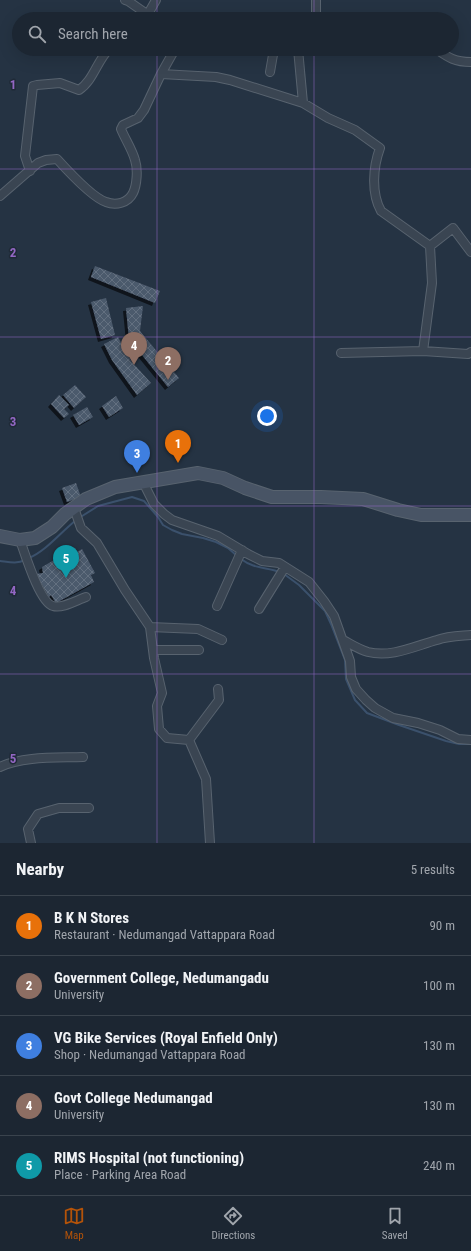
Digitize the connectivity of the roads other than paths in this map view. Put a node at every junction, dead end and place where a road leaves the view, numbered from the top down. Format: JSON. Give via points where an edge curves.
{"nodes":[{"id":1,"x":125,"y":0,"type":"edge"},
{"id":2,"x":156,"y":0,"type":"edge"},
{"id":3,"x":316,"y":0,"type":"edge"},
{"id":4,"x":144,"y":12,"type":"edge"},
{"id":5,"x":152,"y":12,"type":"edge"},
{"id":6,"x":316,"y":12,"type":"edge"},
{"id":7,"x":103,"y":56,"type":"edge"},
{"id":8,"x":171,"y":56,"type":"edge"},
{"id":9,"x":273,"y":56,"type":"edge"},
{"id":10,"x":299,"y":56,"type":"edge"},
{"id":11,"x":446,"y":56,"type":"edge"},
{"id":12,"x":471,"y":62,"type":"edge"},
{"id":13,"x":270,"y":72,"type":"dead end"},
{"id":14,"x":161,"y":74,"type":"junction"},
{"id":15,"x":303,"y":103,"type":"junction"},
{"id":16,"x":30,"y":171,"type":"junction"},
{"id":17,"x":1,"y":194,"type":"edge"},
{"id":18,"x":430,"y":246,"type":"junction"},
{"id":19,"x":471,"y":252,"type":"edge"},
{"id":20,"x":423,"y":351,"type":"junction"},
{"id":21,"x":471,"y":352,"type":"edge"},
{"id":22,"x":341,"y":353,"type":"dead end"},
{"id":23,"x":143,"y":482,"type":"junction"},
{"id":24,"x":74,"y":508,"type":"junction"},
{"id":25,"x":471,"y":515,"type":"edge"},
{"id":26,"x":0,"y":536,"type":"edge"},
{"id":27,"x":20,"y":540,"type":"junction"},
{"id":28,"x":242,"y":550,"type":"junction"},
{"id":29,"x":285,"y":567,"type":"junction"},
{"id":30,"x":86,"y":597,"type":"dead end"},
{"id":31,"x":217,"y":606,"type":"dead end"},
{"id":32,"x":259,"y":609,"type":"dead end"},
{"id":33,"x":150,"y":628,"type":"junction"},
{"id":34,"x":471,"y":635,"type":"edge"},
{"id":35,"x":222,"y":640,"type":"dead end"},
{"id":36,"x":342,"y":640,"type":"junction"},
{"id":37,"x":153,"y":650,"type":"junction"},
{"id":38,"x":199,"y":650,"type":"dead end"},
{"id":39,"x":218,"y":689,"type":"dead end"},
{"id":40,"x":190,"y":740,"type":"junction"},
{"id":41,"x":471,"y":740,"type":"edge"},
{"id":42,"x":83,"y":757,"type":"dead end"},
{"id":43,"x":0,"y":767,"type":"edge"},
{"id":44,"x":89,"y":808,"type":"dead end"},
{"id":45,"x":31,"y":843,"type":"edge"},
{"id":46,"x":210,"y":843,"type":"edge"}],
"edges":[{"from":1,"to":4,"type":"street"},
{"from":2,"to":5,"type":"street"},
{"from":3,"to":6,"type":"street"},
{"from":7,"to":16,"type":"street","via":[[85,86],[79,90],[60,83],[33,86],[25,156]]},
{"from":8,"to":14,"type":"street"},
{"from":9,"to":13,"type":"street"},
{"from":10,"to":15,"type":"street"},
{"from":11,"to":12,"type":"street","via":[[459,62]]},
{"from":14,"to":15,"type":"street","via":[[216,77]]},
{"from":14,"to":16,"type":"street","via":[[144,110],[138,118],[123,125],[121,129],[136,160],[136,185],[130,198],[122,203],[106,202],[97,197],[57,159],[46,160]]},
{"from":15,"to":18,"type":"street","via":[[355,130],[380,148],[374,180],[378,206],[386,215]]},
{"from":16,"to":17,"type":"street"},
{"from":18,"to":19,"type":"street","via":[[453,228]]},
{"from":18,"to":20,"type":"street","via":[[432,283]]},
{"from":20,"to":21,"type":"street","via":[[468,354]]},
{"from":20,"to":22,"type":"street"},
{"from":23,"to":24,"type":"main road","via":[[115,487],[86,499]]},
{"from":23,"to":25,"type":"main road","via":[[198,473],[223,478],[272,497],[362,499],[421,515]]},
{"from":23,"to":28,"type":"street","via":[[154,504],[172,520],[218,536]]},
{"from":24,"to":27,"type":"main road","via":[[35,538]]},
{"from":24,"to":33,"type":"street","via":[[81,528],[97,543]]},
{"from":26,"to":27,"type":"main road"},
{"from":27,"to":30,"type":"street","via":[[45,600],[52,606],[59,607]]},
{"from":28,"to":29,"type":"street","via":[[262,561],[279,563]]},
{"from":28,"to":31,"type":"street"},
{"from":29,"to":32,"type":"street"},
{"from":29,"to":36,"type":"street","via":[[309,582],[324,601],[334,616]]},
{"from":33,"to":35,"type":"street","via":[[198,629]]},
{"from":33,"to":37,"type":"street"},
{"from":34,"to":36,"type":"street","via":[[438,639],[387,653],[369,652]]},
{"from":36,"to":41,"type":"street","via":[[356,689],[375,708],[394,718],[440,730],[458,739]]},
{"from":37,"to":38,"type":"street"},
{"from":37,"to":40,"type":"street","via":[[162,693],[157,706],[159,729],[167,738]]},
{"from":39,"to":40,"type":"street","via":[[219,700]]},
{"from":40,"to":46,"type":"street","via":[[206,779]]},
{"from":42,"to":43,"type":"street","via":[[28,760]]},
{"from":44,"to":45,"type":"street","via":[[59,808],[38,814],[28,829]]}]}
